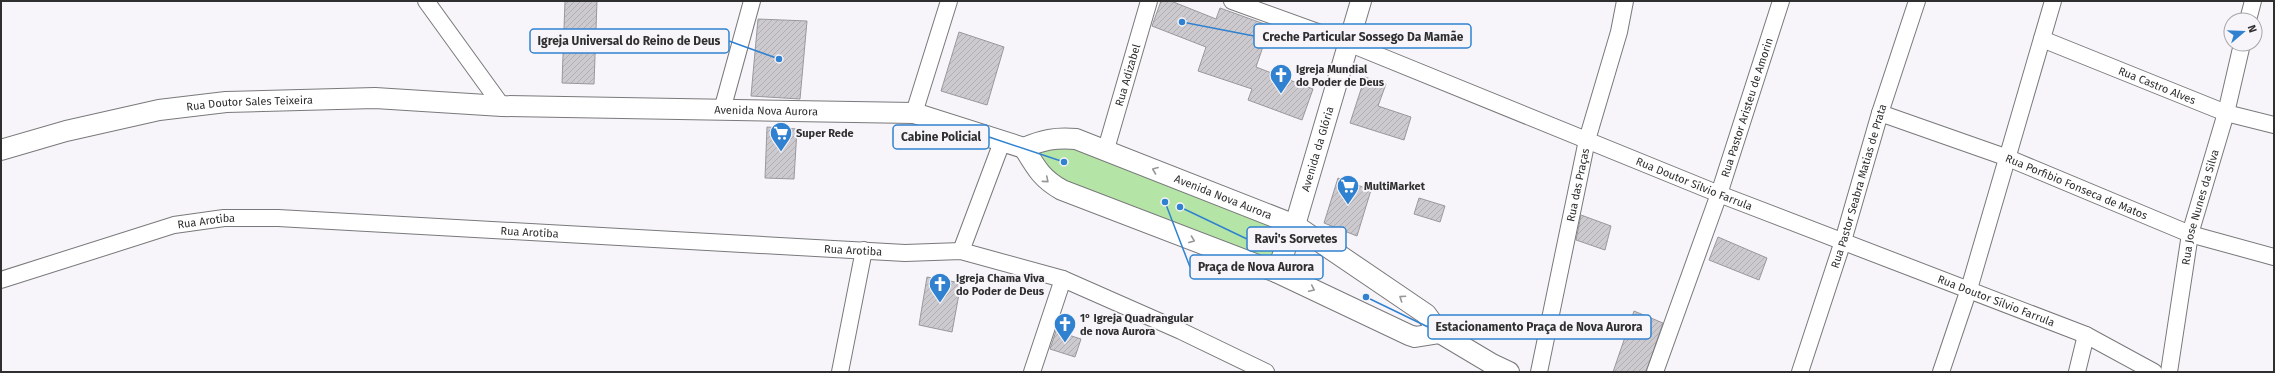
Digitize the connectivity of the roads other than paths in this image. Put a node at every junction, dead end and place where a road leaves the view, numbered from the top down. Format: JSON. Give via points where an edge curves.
{"nodes":[{"id":1,"x":426,"y":1,"type":"edge"},
{"id":2,"x":752,"y":1,"type":"edge"},
{"id":3,"x":949,"y":1,"type":"edge"},
{"id":4,"x":1149,"y":1,"type":"edge"},
{"id":5,"x":1232,"y":1,"type":"edge"},
{"id":6,"x":1360,"y":1,"type":"edge"},
{"id":7,"x":1625,"y":1,"type":"edge"},
{"id":8,"x":1781,"y":1,"type":"edge"},
{"id":9,"x":1918,"y":1,"type":"edge"},
{"id":10,"x":2053,"y":1,"type":"edge"},
{"id":11,"x":2252,"y":1,"type":"edge"},
{"id":12,"x":2250,"y":12,"type":"edge"},
{"id":13,"x":2042,"y":39,"type":"junction"},
{"id":14,"x":1348,"y":43,"type":"junction"},
{"id":15,"x":2240,"y":52,"type":"edge"},
{"id":16,"x":502,"y":106,"type":"junction"},
{"id":17,"x":722,"y":110,"type":"junction"},
{"id":18,"x":914,"y":113,"type":"junction"},
{"id":19,"x":1880,"y":113,"type":"junction"},
{"id":20,"x":2226,"y":113,"type":"junction"},
{"id":21,"x":2274,"y":125,"type":"edge"},
{"id":22,"x":1587,"y":140,"type":"junction"},
{"id":23,"x":1002,"y":142,"type":"junction"},
{"id":24,"x":1024,"y":148,"type":"junction"},
{"id":25,"x":1106,"y":149,"type":"junction"},
{"id":26,"x":1,"y":150,"type":"edge"},
{"id":27,"x":2008,"y":158,"type":"junction"},
{"id":28,"x":1719,"y":194,"type":"junction"},
{"id":29,"x":1295,"y":225,"type":"junction"},
{"id":30,"x":2190,"y":234,"type":"junction"},
{"id":31,"x":1843,"y":241,"type":"junction"},
{"id":32,"x":864,"y":250,"type":"junction"},
{"id":33,"x":961,"y":251,"type":"junction"},
{"id":34,"x":2274,"y":257,"type":"edge"},
{"id":35,"x":1276,"y":272,"type":"junction"},
{"id":36,"x":1063,"y":279,"type":"junction"},
{"id":37,"x":1,"y":280,"type":"edge"},
{"id":38,"x":1968,"y":290,"type":"junction"},
{"id":39,"x":1440,"y":333,"type":"junction"},
{"id":40,"x":2086,"y":335,"type":"junction"},
{"id":41,"x":1246,"y":367,"type":"edge"},
{"id":42,"x":840,"y":372,"type":"edge"},
{"id":43,"x":1032,"y":372,"type":"edge"},
{"id":44,"x":1266,"y":372,"type":"edge"},
{"id":45,"x":1510,"y":372,"type":"edge"},
{"id":46,"x":1539,"y":372,"type":"edge"},
{"id":47,"x":1655,"y":372,"type":"edge"},
{"id":48,"x":1800,"y":372,"type":"edge"},
{"id":49,"x":1941,"y":372,"type":"edge"},
{"id":50,"x":2077,"y":372,"type":"edge"},
{"id":51,"x":2154,"y":372,"type":"edge"},
{"id":52,"x":2169,"y":372,"type":"edge"}],
"edges":[{"from":1,"to":16,"type":"street"},
{"from":2,"to":17,"type":"street"},
{"from":3,"to":18,"type":"street"},
{"from":4,"to":25,"type":"street","name":"Rua Adizabel"},
{"from":5,"to":14,"type":"street","name":"Rua Doutor Sílvio Farrula"},
{"from":6,"to":14,"type":"street","name":"Avenida da Glória"},
{"from":7,"to":22,"type":"street","name":"Rua das Praças","via":[[1619,32]]},
{"from":8,"to":28,"type":"street","name":"Rua Pastor Aristeu de Amorin"},
{"from":9,"to":19,"type":"street","name":"Rua Pastor Seabra Matias de Prata"},
{"from":10,"to":13,"type":"street"},
{"from":11,"to":12,"type":"street"},
{"from":13,"to":20,"type":"street","name":"Rua Castro Alves"},
{"from":13,"to":27,"type":"street"},
{"from":14,"to":22,"type":"street","name":"Rua Doutor Sílvio Farrula"},
{"from":14,"to":29,"type":"street","name":"Avenida da Glória"},
{"from":15,"to":20,"type":"street","name":"Rua Jose Nunes da Silva"},
{"from":16,"to":17,"type":"street","name":"Avenida Nova Aurora"},
{"from":16,"to":26,"type":"street","name":"Rua Doutor Sales Teixeira","via":[[376,98],[226,102],[159,110],[66,131]]},
{"from":17,"to":18,"type":"street","name":"Avenida Nova Aurora"},
{"from":18,"to":23,"type":"street","name":"Avenida Nova Aurora"},
{"from":19,"to":27,"type":"street","name":"Rua Porfibio Fonseca de Matos"},
{"from":19,"to":31,"type":"street","name":"Rua Pastor Seabra Matias de Prata"},
{"from":20,"to":21,"type":"street","name":"Rua Castro Alves"},
{"from":20,"to":30,"type":"street","name":"Rua Jose Nunes da Silva"},
{"from":22,"to":28,"type":"street","name":"Rua Doutor Sílvio Farrula"},
{"from":22,"to":46,"type":"street","name":"Rua das Praças"},
{"from":23,"to":24,"type":"street","name":"Avenida Nova Aurora"},
{"from":23,"to":33,"type":"street"},
{"from":24,"to":25,"type":"street","name":"Avenida Nova Aurora","via":[[1043,140],[1060,138],[1076,139]]},
{"from":24,"to":35,"type":"street","one_way":true,"via":[[1047,182],[1062,190]]},
{"from":29,"to":25,"type":"street","name":"Avenida Nova Aurora","one_way":true},
{"from":27,"to":30,"type":"street","name":"Rua Porfibio Fonseca de Matos"},
{"from":27,"to":38,"type":"street"},
{"from":28,"to":31,"type":"street","name":"Rua Doutor Sílvio Farrula"},
{"from":28,"to":47,"type":"street","name":"Rua Pastor Aristeu de Amorin"},
{"from":29,"to":35,"type":"street","name":"Avenida da Glória"},
{"from":39,"to":29,"type":"street","name":"Avenida Nova Aurora","one_way":true,"via":[[1426,314]]},
{"from":30,"to":34,"type":"street","name":"Rua Porfibio Fonseca de Matos"},
{"from":30,"to":52,"type":"street","name":"Rua Jose Nunes da Silva"},
{"from":31,"to":38,"type":"street","name":"Rua Doutor Sílvio Farrula"},
{"from":31,"to":48,"type":"street","name":"Rua Pastor Seabra Matias de Prata"},
{"from":32,"to":33,"type":"street","name":"Rua Arotiba","via":[[904,253]]},
{"from":32,"to":37,"type":"street","name":"Rua Arotiba","via":[[278,218],[224,218],[174,225],[138,235]]},
{"from":32,"to":42,"type":"street"},
{"from":33,"to":36,"type":"street","name":"Rua Arotiba"},
{"from":35,"to":39,"type":"street","one_way":true,"via":[[1409,335],[1415,337]]},
{"from":36,"to":41,"type":"street","name":"Rua Arotiba"},
{"from":36,"to":43,"type":"street"},
{"from":38,"to":40,"type":"street","name":"Rua Doutor Sílvio Farrula"},
{"from":38,"to":49,"type":"street"},
{"from":39,"to":45,"type":"street","name":"Avenida Nova Aurora"},
{"from":40,"to":50,"type":"street"},
{"from":40,"to":51,"type":"street","name":"Rua Doutor Sílvio Farrula"},
{"from":41,"to":44,"type":"street","name":"Rua Arotiba"}]}
